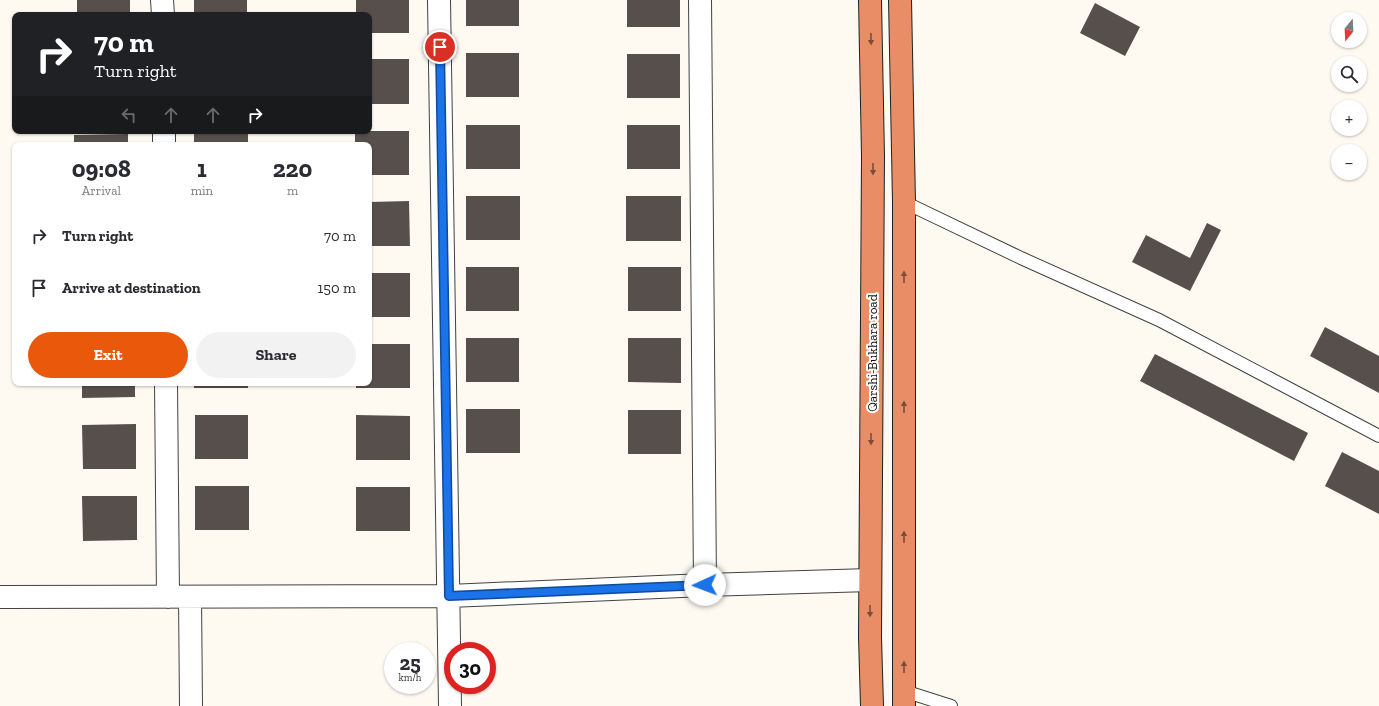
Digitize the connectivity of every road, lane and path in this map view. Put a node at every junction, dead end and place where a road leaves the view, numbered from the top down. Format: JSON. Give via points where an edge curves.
{"nodes":[{"id":1,"x":162,"y":0,"type":"edge"},
{"id":2,"x":439,"y":0,"type":"edge"},
{"id":3,"x":700,"y":0,"type":"edge"},
{"id":4,"x":870,"y":0,"type":"edge"},
{"id":5,"x":900,"y":0,"type":"edge"},
{"id":6,"x":163,"y":12,"type":"edge"},
{"id":7,"x":904,"y":202,"type":"junction"},
{"id":8,"x":166,"y":386,"type":"edge"},
{"id":9,"x":1379,"y":436,"type":"edge"},
{"id":10,"x":870,"y":580,"type":"junction"},
{"id":11,"x":705,"y":585,"type":"junction"},
{"id":12,"x":449,"y":596,"type":"junction"},
{"id":13,"x":168,"y":597,"type":"junction"},
{"id":14,"x":190,"y":597,"type":"junction"},
{"id":15,"x":0,"y":598,"type":"edge"},
{"id":16,"x":904,"y":698,"type":"edge"},
{"id":17,"x":191,"y":706,"type":"edge"},
{"id":18,"x":450,"y":706,"type":"edge"},
{"id":19,"x":872,"y":706,"type":"edge"},
{"id":20,"x":951,"y":706,"type":"edge"}],
"edges":[{"from":1,"to":6,"type":"street"},
{"from":2,"to":12,"type":"street"},
{"from":3,"to":11,"type":"street"},
{"from":4,"to":10,"type":"highway","name":"Qarshi-Bukhara road","one_way":true,"via":[[873,156]]},
{"from":5,"to":7,"type":"highway"},
{"from":7,"to":9,"type":"lane","via":[[1159,320]]},
{"from":16,"to":7,"type":"highway","one_way":true},
{"from":8,"to":13,"type":"street"},
{"from":10,"to":11,"type":"street"},
{"from":10,"to":19,"type":"highway","name":"Qarshi-Bukhara road","one_way":true},
{"from":11,"to":12,"type":"street"},
{"from":12,"to":14,"type":"street"},
{"from":12,"to":18,"type":"street"},
{"from":13,"to":14,"type":"street"},
{"from":13,"to":15,"type":"street"},
{"from":14,"to":17,"type":"street"},
{"from":16,"to":20,"type":"lane"}]}
